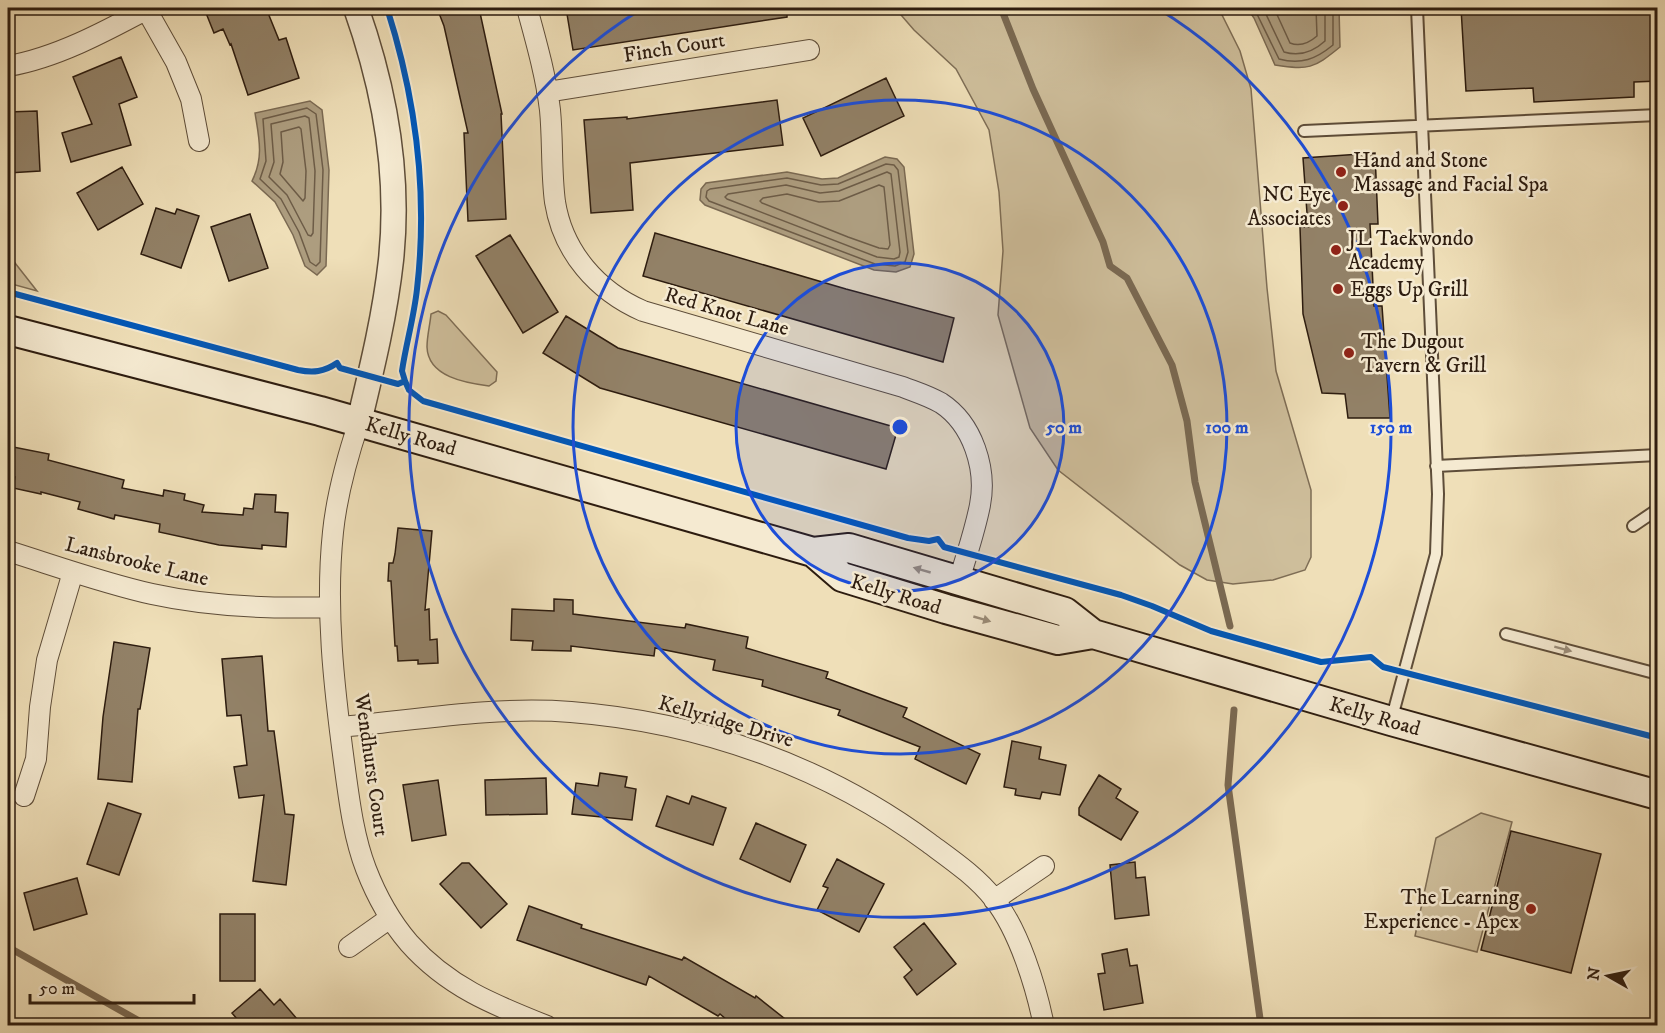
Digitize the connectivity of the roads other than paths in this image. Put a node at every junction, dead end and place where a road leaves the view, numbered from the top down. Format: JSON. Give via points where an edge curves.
{"nodes":[{"id":1,"x":147,"y":8,"type":"edge"},
{"id":2,"x":356,"y":8,"type":"edge"},
{"id":3,"x":527,"y":8,"type":"edge"},
{"id":4,"x":1417,"y":8,"type":"edge"},
{"id":5,"x":809,"y":50,"type":"dead end"},
{"id":6,"x":8,"y":66,"type":"edge"},
{"id":7,"x":546,"y":92,"type":"junction"},
{"id":8,"x":1658,"y":116,"type":"edge"},
{"id":9,"x":1422,"y":126,"type":"junction"},
{"id":10,"x":1304,"y":131,"type":"dead end"},
{"id":11,"x":199,"y":141,"type":"dead end"},
{"id":12,"x":8,"y":330,"type":"edge"},
{"id":13,"x":359,"y":422,"type":"junction"},
{"id":14,"x":1658,"y":455,"type":"edge"},
{"id":15,"x":1436,"y":466,"type":"junction"},
{"id":16,"x":1658,"y":509,"type":"edge"},
{"id":17,"x":1633,"y":526,"type":"dead end"},
{"id":18,"x":8,"y":551,"type":"edge"},
{"id":19,"x":813,"y":552,"type":"junction"},
{"id":20,"x":73,"y":572,"type":"junction"},
{"id":21,"x":959,"y":581,"type":"junction"},
{"id":22,"x":330,"y":607,"type":"junction"},
{"id":23,"x":1093,"y":634,"type":"junction"},
{"id":24,"x":1506,"y":634,"type":"dead end"},
{"id":25,"x":1658,"y":674,"type":"edge"},
{"id":26,"x":1391,"y":721,"type":"junction"},
{"id":27,"x":340,"y":727,"type":"junction"},
{"id":28,"x":1658,"y":795,"type":"edge"},
{"id":29,"x":24,"y":796,"type":"dead end"},
{"id":30,"x":1044,"y":866,"type":"dead end"},
{"id":31,"x":994,"y":900,"type":"junction"},
{"id":32,"x":390,"y":918,"type":"junction"},
{"id":33,"x":349,"y":947,"type":"dead end"},
{"id":34,"x":548,"y":1026,"type":"edge"},
{"id":35,"x":1044,"y":1026,"type":"edge"}],
"edges":[{"from":1,"to":6,"type":"street","via":[[58,52]]},
{"from":1,"to":11,"type":"street","via":[[191,99]]},
{"from":2,"to":13,"type":"street","via":[[383,102],[392,184],[387,294]]},
{"from":3,"to":7,"type":"street","name":"Red Knot Lane"},
{"from":4,"to":9,"type":"lane"},
{"from":5,"to":7,"type":"street","name":"Finch Court"},
{"from":7,"to":21,"type":"street","name":"Red Knot Lane","via":[[555,204],[563,230],[577,260],[615,297],[659,316],[921,393],[943,404],[958,419],[975,448],[982,486]]},
{"from":8,"to":9,"type":"lane"},
{"from":9,"to":10,"type":"lane"},
{"from":9,"to":15,"type":"lane"},
{"from":12,"to":13,"type":"main road","name":"Kelly Road"},
{"from":13,"to":19,"type":"main road","name":"Kelly Road"},
{"from":13,"to":22,"type":"street","name":"Wendhurst Court","via":[[338,498]]},
{"from":14,"to":15,"type":"lane"},
{"from":15,"to":26,"type":"lane","via":[[1436,554]]},
{"from":16,"to":17,"type":"lane"},
{"from":18,"to":20,"type":"street","name":"Lansbrooke Lane"},
{"from":21,"to":19,"type":"main road","name":"Kelly Road","one_way":true,"via":[[849,548]]},
{"from":19,"to":23,"type":"main road","name":"Kelly Road","one_way":true,"via":[[842,577],[946,609],[1058,640]]},
{"from":20,"to":22,"type":"street","name":"Lansbrooke Lane","via":[[194,601],[268,609]]},
{"from":20,"to":29,"type":"street","via":[[47,660],[36,759]]},
{"from":21,"to":23,"type":"main road","name":"Kelly Road","via":[[1065,612]]},
{"from":22,"to":27,"type":"street","name":"Wendhurst Court"},
{"from":23,"to":26,"type":"main road","name":"Kelly Road"},
{"from":24,"to":25,"type":"lane","one_way":true},
{"from":26,"to":28,"type":"main road","name":"Kelly Road"},
{"from":27,"to":31,"type":"street","name":"Kellyridge Drive","via":[[528,711],[609,716],[701,734],[756,750],[806,771],[895,818],[959,865]]},
{"from":27,"to":32,"type":"street","name":"Wendhurst Court","via":[[358,841],[366,869]]},
{"from":30,"to":31,"type":"street"},
{"from":31,"to":35,"type":"street","name":"Kellyridge Drive","via":[[1025,958]]},
{"from":32,"to":33,"type":"street"},
{"from":32,"to":34,"type":"street","name":"Wendhurst Court","via":[[410,944],[460,987]]}]}
